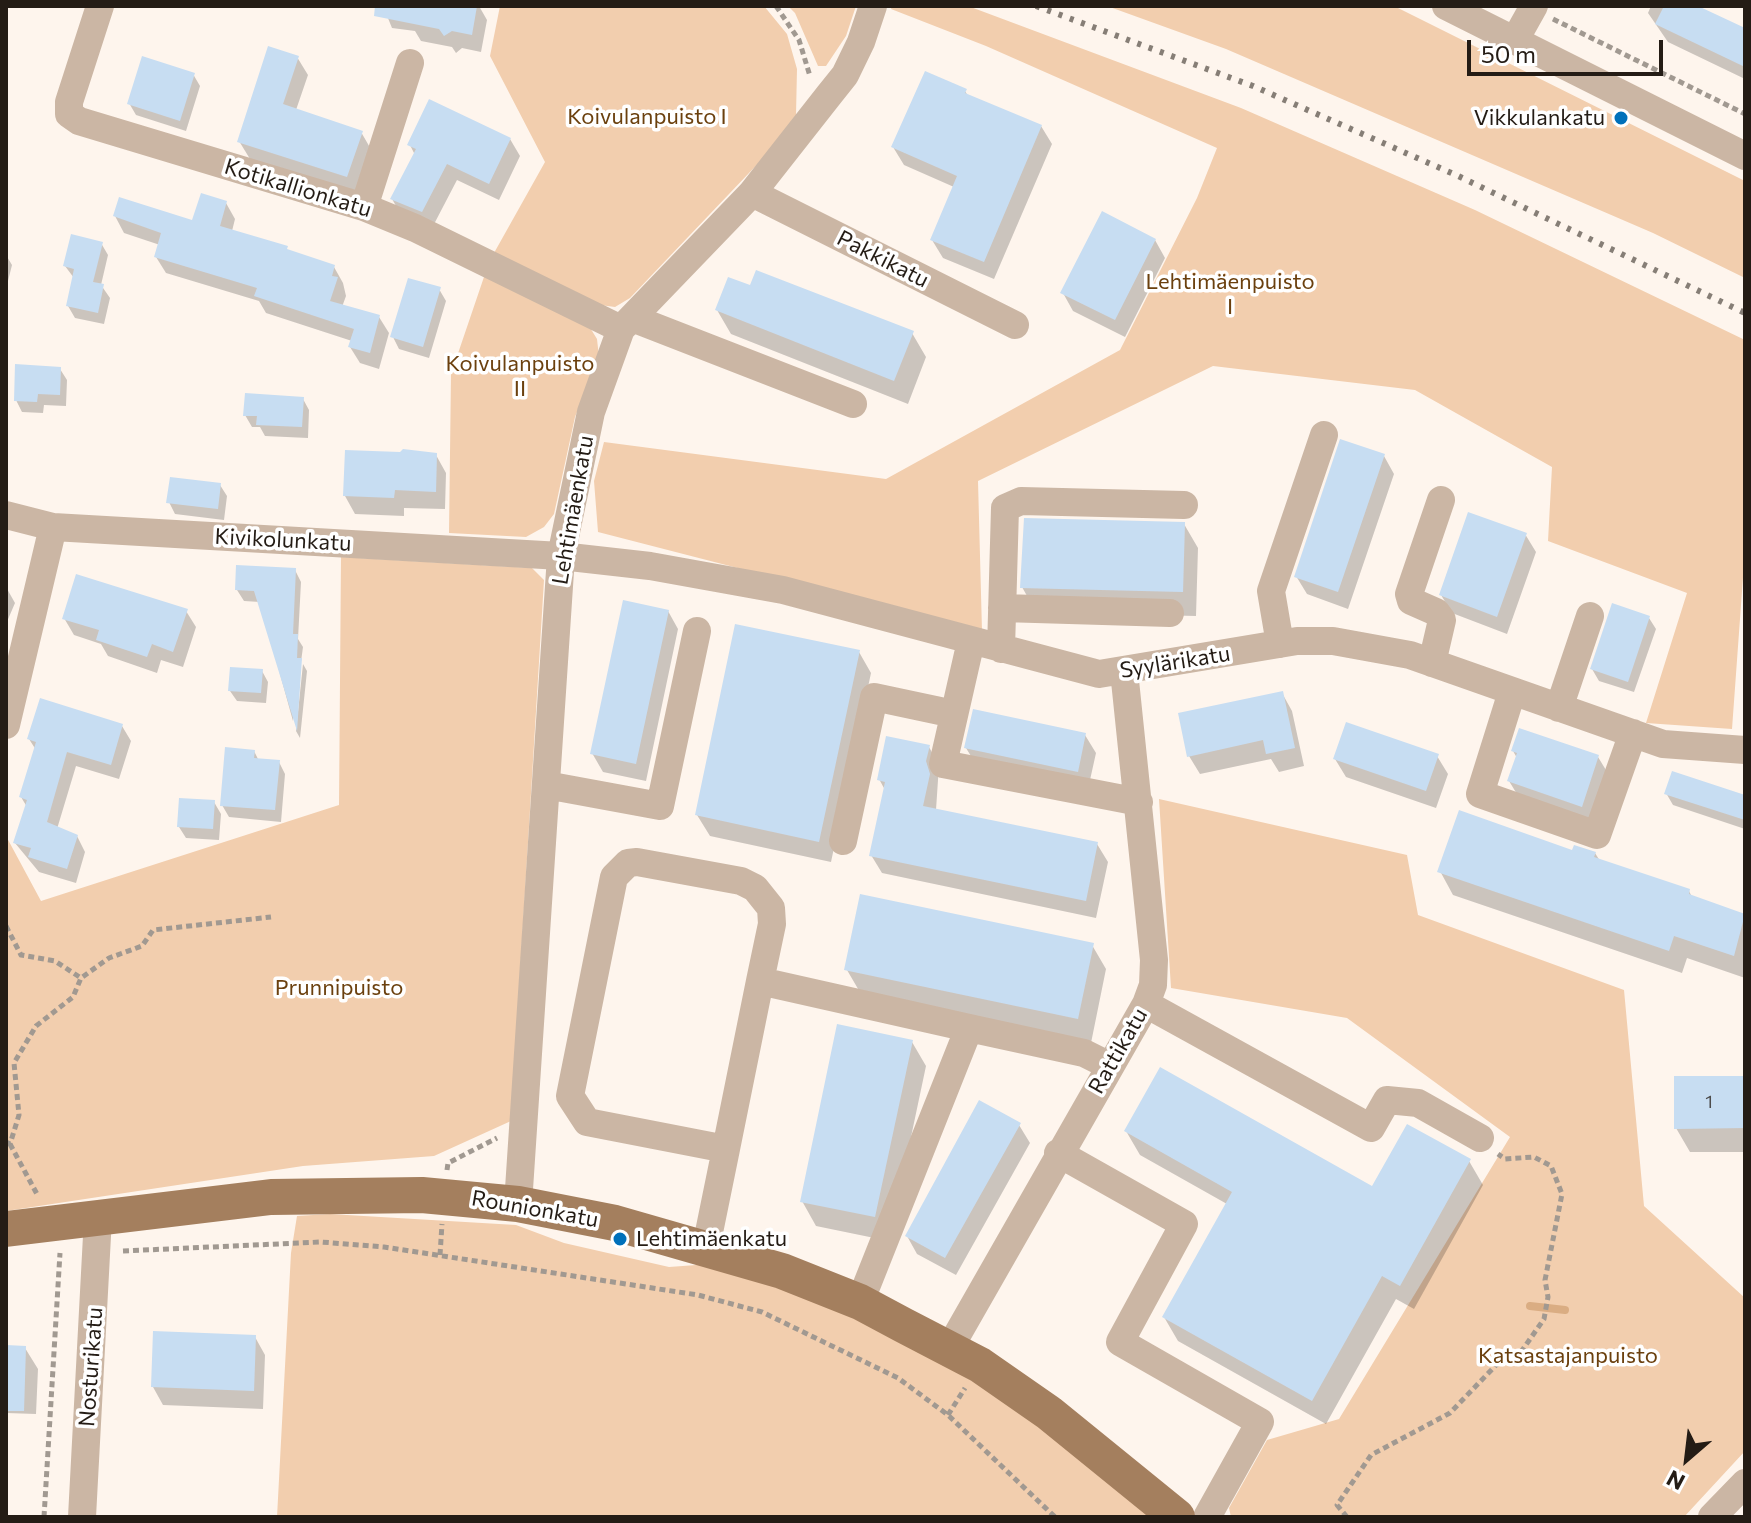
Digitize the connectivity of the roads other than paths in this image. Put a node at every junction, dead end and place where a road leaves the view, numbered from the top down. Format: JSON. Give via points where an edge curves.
{"nodes":[{"id":1,"x":100,"y":6,"type":"edge"},
{"id":2,"x":873,"y":6,"type":"edge"},
{"id":3,"x":1446,"y":6,"type":"edge"},
{"id":4,"x":1533,"y":7,"type":"edge"},
{"id":5,"x":1515,"y":40,"type":"junction"},
{"id":6,"x":410,"y":63,"type":"dead end"},
{"id":7,"x":1745,"y":156,"type":"edge"},
{"id":8,"x":752,"y":193,"type":"junction"},
{"id":9,"x":364,"y":207,"type":"junction"},
{"id":10,"x":627,"y":323,"type":"junction"},
{"id":11,"x":1015,"y":325,"type":"dead end"},
{"id":12,"x":853,"y":404,"type":"dead end"},
{"id":13,"x":1324,"y":435,"type":"dead end"},
{"id":14,"x":1441,"y":500,"type":"dead end"},
{"id":15,"x":1184,"y":505,"type":"dead end"},
{"id":16,"x":6,"y":515,"type":"edge"},
{"id":17,"x":53,"y":527,"type":"junction"},
{"id":18,"x":561,"y":556,"type":"junction"},
{"id":19,"x":1002,"y":608,"type":"junction"},
{"id":20,"x":1170,"y":613,"type":"dead end"},
{"id":21,"x":1590,"y":616,"type":"dead end"},
{"id":22,"x":697,"y":631,"type":"dead end"},
{"id":23,"x":971,"y":641,"type":"junction"},
{"id":24,"x":1280,"y":644,"type":"junction"},
{"id":25,"x":1001,"y":649,"type":"junction"},
{"id":26,"x":1432,"y":663,"type":"junction"},
{"id":27,"x":1124,"y":671,"type":"junction"},
{"id":28,"x":1512,"y":692,"type":"junction"},
{"id":29,"x":1559,"y":708,"type":"junction"},
{"id":30,"x":954,"y":714,"type":"junction"},
{"id":31,"x":6,"y":725,"type":"edge"},
{"id":32,"x":1633,"y":733,"type":"junction"},
{"id":33,"x":1745,"y":750,"type":"edge"},
{"id":34,"x":546,"y":785,"type":"junction"},
{"id":35,"x":1139,"y":802,"type":"junction"},
{"id":36,"x":843,"y":841,"type":"dead end"},
{"id":37,"x":760,"y":981,"type":"junction"},
{"id":38,"x":1146,"y":1004,"type":"junction"},
{"id":39,"x":969,"y":1028,"type":"junction"},
{"id":40,"x":1110,"y":1066,"type":"junction"},
{"id":41,"x":1480,"y":1138,"type":"road end"},
{"id":42,"x":726,"y":1149,"type":"junction"},
{"id":43,"x":1058,"y":1153,"type":"junction"},
{"id":44,"x":518,"y":1204,"type":"junction"},
{"id":45,"x":6,"y":1229,"type":"edge"},
{"id":46,"x":98,"y":1234,"type":"junction"},
{"id":47,"x":706,"y":1247,"type":"junction"},
{"id":48,"x":860,"y":1302,"type":"junction"},
{"id":49,"x":949,"y":1349,"type":"junction"},
{"id":50,"x":1745,"y":1483,"type":"edge"},
{"id":51,"x":82,"y":1517,"type":"edge"},
{"id":52,"x":1177,"y":1517,"type":"edge"},
{"id":53,"x":1207,"y":1517,"type":"edge"},
{"id":54,"x":1712,"y":1517,"type":"edge"}],
"edges":[{"from":1,"to":9,"type":"street","name":"Kotikallionkatu","via":[[69,114]]},
{"from":2,"to":8,"type":"street","name":"Lehtimäenkatu","via":[[845,75]]},
{"from":3,"to":5,"type":"street"},
{"from":4,"to":5,"type":"street"},
{"from":5,"to":7,"type":"street"},
{"from":6,"to":9,"type":"street"},
{"from":8,"to":10,"type":"street","name":"Lehtimäenkatu"},
{"from":8,"to":11,"type":"street","name":"Pakkikatu"},
{"from":9,"to":10,"type":"street","name":"Kotikallionkatu"},
{"from":10,"to":12,"type":"street","name":"Kotikallionkatu"},
{"from":10,"to":18,"type":"street","name":"Lehtimäenkatu","via":[[591,412]]},
{"from":13,"to":24,"type":"street","via":[[1271,591]]},
{"from":14,"to":26,"type":"street","via":[[1409,594],[1411,601],[1442,620]]},
{"from":15,"to":19,"type":"street","via":[[1012,503],[1002,519]]},
{"from":16,"to":17,"type":"street","name":"Kivikolunkatu"},
{"from":17,"to":18,"type":"street","name":"Kivikolunkatu"},
{"from":17,"to":31,"type":"street"},
{"from":18,"to":23,"type":"street","name":"Syylärikatu","via":[[783,590]]},
{"from":18,"to":34,"type":"street","name":"Lehtimäenkatu"},
{"from":19,"to":20,"type":"street"},
{"from":19,"to":25,"type":"street"},
{"from":21,"to":29,"type":"street"},
{"from":22,"to":34,"type":"street","via":[[660,806]]},
{"from":23,"to":25,"type":"street","name":"Syylärikatu"},
{"from":23,"to":30,"type":"street"},
{"from":24,"to":26,"type":"street","name":"Syylärikatu","via":[[1333,641]]},
{"from":24,"to":27,"type":"street","name":"Syylärikatu"},
{"from":25,"to":27,"type":"street","name":"Syylärikatu","via":[[1099,674]]},
{"from":26,"to":28,"type":"street","name":"Syylärikatu"},
{"from":27,"to":35,"type":"street","name":"Rattikatu"},
{"from":28,"to":29,"type":"street","name":"Syylärikatu"},
{"from":28,"to":32,"type":"street","via":[[1480,794],[1597,835]]},
{"from":29,"to":32,"type":"street","name":"Syylärikatu"},
{"from":30,"to":35,"type":"street","via":[[943,764]]},
{"from":30,"to":36,"type":"street","via":[[874,697]]},
{"from":32,"to":33,"type":"street","name":"Syylärikatu","via":[[1663,744]]},
{"from":34,"to":44,"type":"street","name":"Lehtimäenkatu"},
{"from":35,"to":38,"type":"street","name":"Rattikatu","via":[[1154,960]]},
{"from":37,"to":39,"type":"street"},
{"from":37,"to":42,"type":"street"},
{"from":37,"to":42,"type":"street","via":[[772,924],[771,908],[755,888],[637,862],[619,869],[570,1096],[587,1122]]},
{"from":38,"to":40,"type":"street","name":"Rattikatu"},
{"from":38,"to":41,"type":"street","via":[[1371,1128],[1387,1100],[1418,1103]]},
{"from":39,"to":40,"type":"street","via":[[1084,1053]]},
{"from":39,"to":48,"type":"street"},
{"from":40,"to":43,"type":"street","name":"Rattikatu"},
{"from":42,"to":47,"type":"street"},
{"from":43,"to":49,"type":"street","name":"Rattikatu"},
{"from":43,"to":53,"type":"street","via":[[1184,1224],[1120,1342],[1260,1422]]},
{"from":44,"to":46,"type":"main road","name":"Rounionkatu","via":[[444,1195],[271,1197]]},
{"from":44,"to":47,"type":"main road","name":"Rounionkatu"},
{"from":45,"to":46,"type":"main road","name":"Rounionkatu","via":[[53,1243]]},
{"from":46,"to":51,"type":"street","name":"Nosturikatu"},
{"from":47,"to":48,"type":"main road","name":"Rounionkatu"},
{"from":48,"to":49,"type":"main road","name":"Rounionkatu"},
{"from":49,"to":52,"type":"main road","name":"Rounionkatu","via":[[1049,1413]]},
{"from":50,"to":54,"type":"street"}]}
